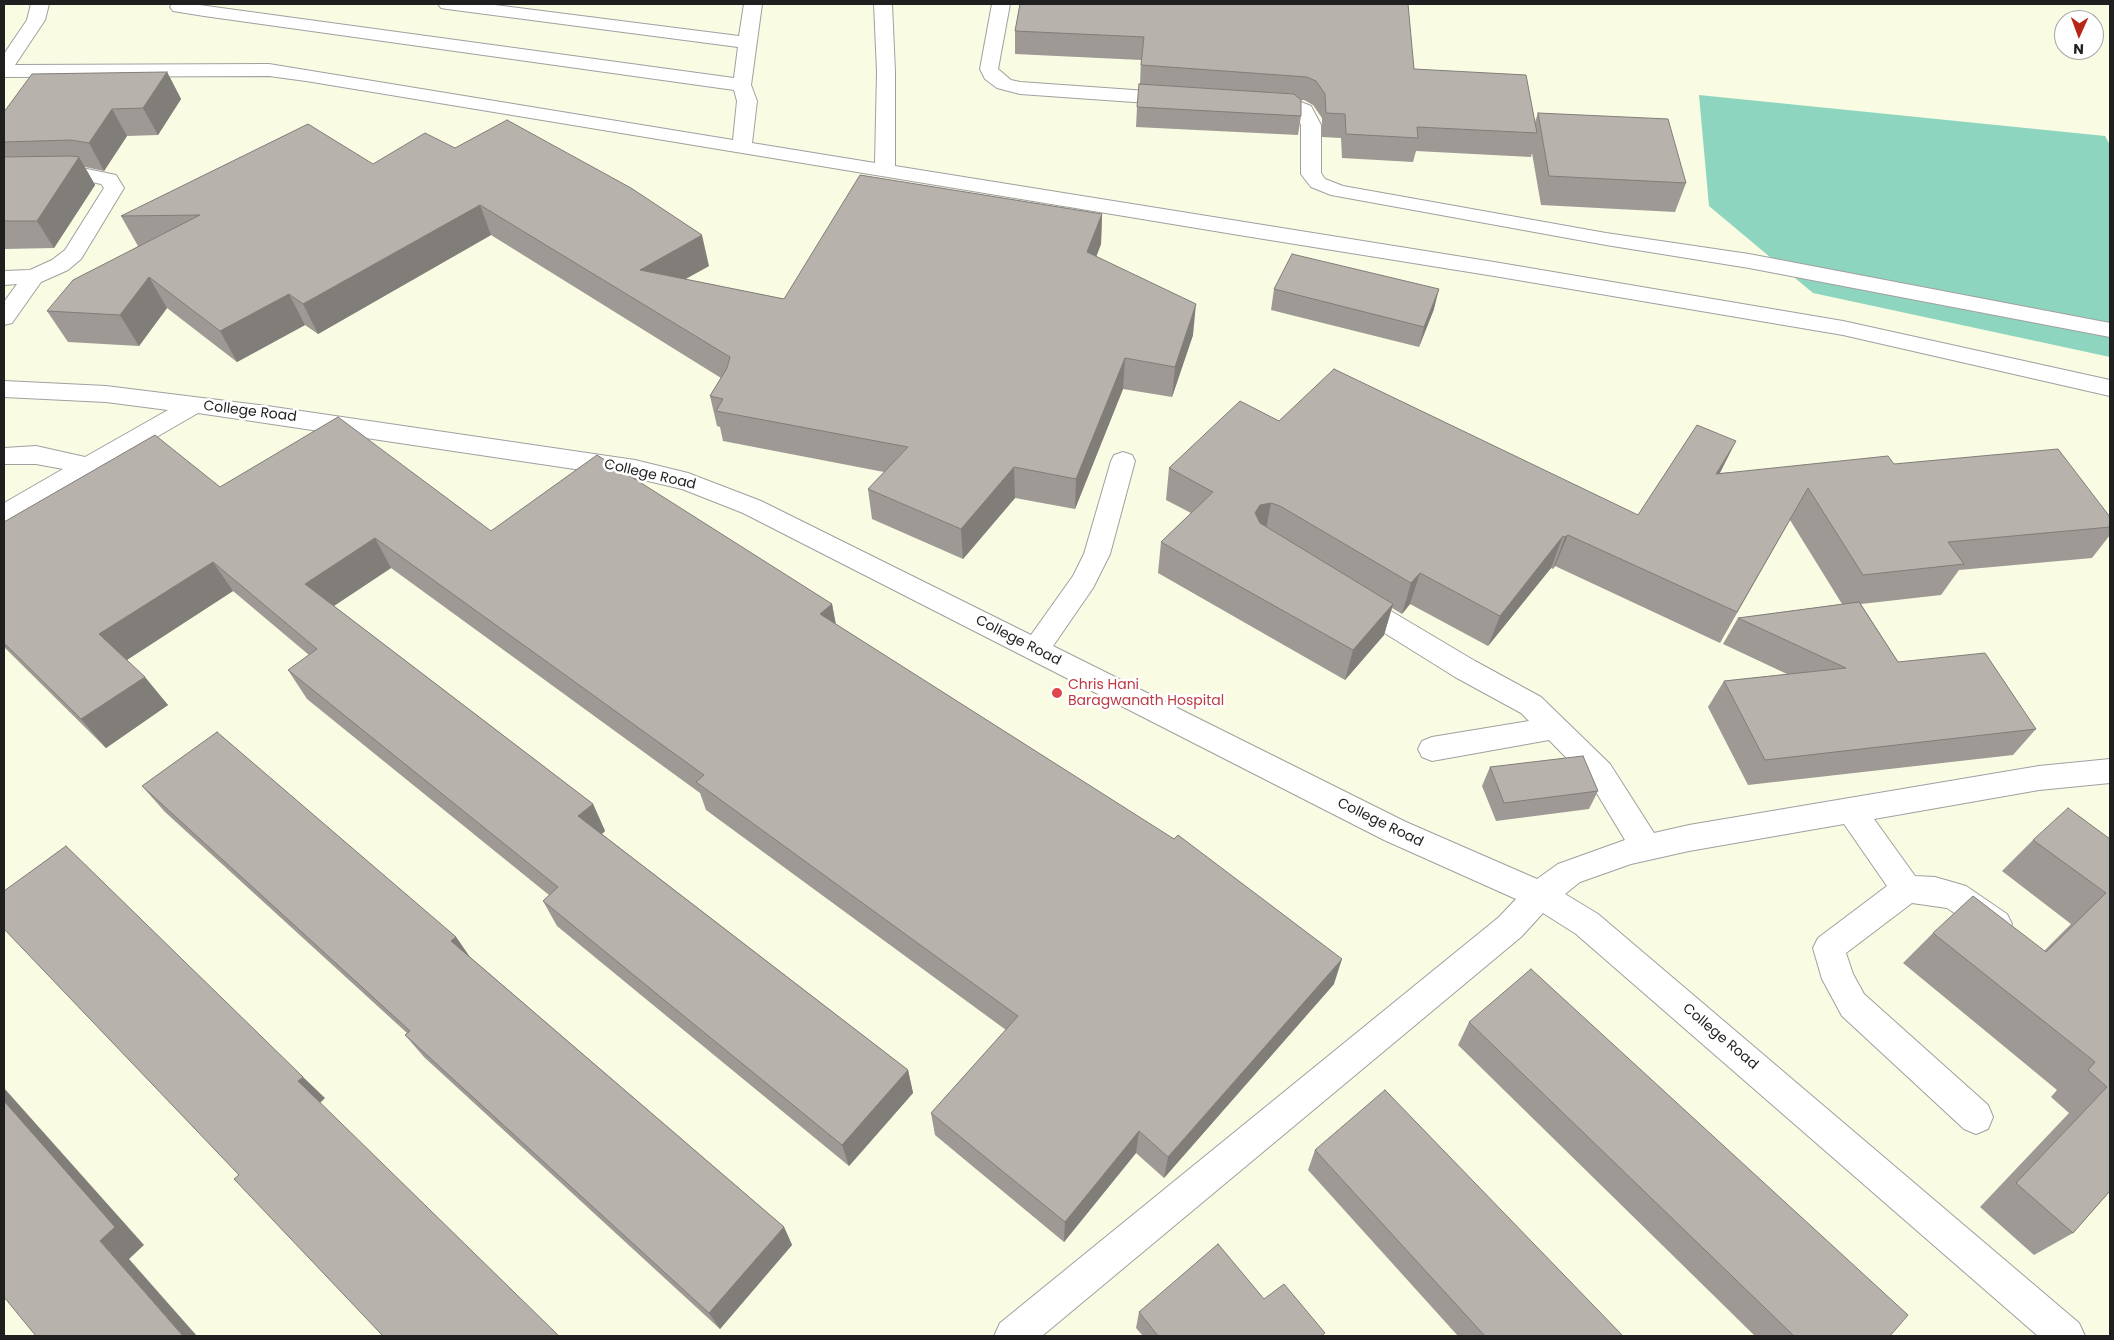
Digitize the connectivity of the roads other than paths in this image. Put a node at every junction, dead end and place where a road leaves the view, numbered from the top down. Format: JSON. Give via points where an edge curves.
{"nodes":[{"id":1,"x":40,"y":4,"type":"edge"},
{"id":2,"x":181,"y":4,"type":"edge"},
{"id":3,"x":447,"y":4,"type":"edge"},
{"id":4,"x":753,"y":4,"type":"edge"},
{"id":5,"x":883,"y":4,"type":"edge"},
{"id":6,"x":1001,"y":4,"type":"edge"},
{"id":7,"x":26,"y":35,"type":"junction"},
{"id":8,"x":4,"y":36,"type":"edge"},
{"id":9,"x":749,"y":43,"type":"junction"},
{"id":10,"x":4,"y":69,"type":"edge"},
{"id":11,"x":742,"y":85,"type":"junction"},
{"id":12,"x":1198,"y":100,"type":"edge"},
{"id":13,"x":1247,"y":103,"type":"edge"},
{"id":14,"x":742,"y":148,"type":"junction"},
{"id":15,"x":885,"y":170,"type":"junction"},
{"id":16,"x":4,"y":177,"type":"edge"},
{"id":17,"x":33,"y":277,"type":"junction"},
{"id":18,"x":4,"y":278,"type":"edge"},
{"id":19,"x":4,"y":318,"type":"edge"},
{"id":20,"x":2110,"y":330,"type":"edge"},
{"id":21,"x":2110,"y":388,"type":"edge"},
{"id":22,"x":4,"y":389,"type":"edge"},
{"id":23,"x":194,"y":405,"type":"junction"},
{"id":24,"x":4,"y":456,"type":"edge"},
{"id":25,"x":1123,"y":461,"type":"dead end"},
{"id":26,"x":88,"y":466,"type":"junction"},
{"id":27,"x":4,"y":514,"type":"edge"},
{"id":28,"x":1332,"y":587,"type":"edge"},
{"id":29,"x":1036,"y":650,"type":"junction"},
{"id":30,"x":1554,"y":728,"type":"junction"},
{"id":31,"x":1432,"y":749,"type":"dead end"},
{"id":32,"x":2110,"y":771,"type":"edge"},
{"id":33,"x":1851,"y":811,"type":"junction"},
{"id":34,"x":1646,"y":847,"type":"junction"},
{"id":35,"x":1907,"y":889,"type":"junction"},
{"id":36,"x":1540,"y":895,"type":"junction"},
{"id":37,"x":2022,"y":942,"type":"edge"},
{"id":38,"x":1976,"y":1116,"type":"dead end"},
{"id":39,"x":1013,"y":1336,"type":"edge"},
{"id":40,"x":2066,"y":1336,"type":"edge"}],
"edges":[{"from":1,"to":7,"type":"lane","via":[[36,20]]},
{"from":2,"to":11,"type":"lane","via":[[179,7],[204,11]]},
{"from":3,"to":9,"type":"lane"},
{"from":4,"to":9,"type":"lane"},
{"from":5,"to":15,"type":"lane"},
{"from":6,"to":12,"type":"lane","via":[[989,69],[1004,84],[1020,88]]},
{"from":7,"to":8,"type":"lane"},
{"from":7,"to":10,"type":"lane"},
{"from":9,"to":11,"type":"lane"},
{"from":10,"to":14,"type":"lane","via":[[269,70]]},
{"from":11,"to":14,"type":"lane","via":[[747,101]]},
{"from":13,"to":20,"type":"lane","via":[[1291,105],[1304,110],[1311,125],[1311,174],[1318,183],[1338,191],[1749,261]]},
{"from":14,"to":15,"type":"lane"},
{"from":15,"to":21,"type":"lane","via":[[1843,328]]},
{"from":16,"to":17,"type":"lane","via":[[87,175],[109,179],[114,188],[73,254],[60,266]]},
{"from":17,"to":18,"type":"lane"},
{"from":17,"to":19,"type":"lane"},
{"from":22,"to":23,"type":"lane","name":"College Road","via":[[97,393]]},
{"from":23,"to":26,"type":"lane"},
{"from":23,"to":29,"type":"lane","name":"College Road","via":[[635,469],[688,482],[752,507]]},
{"from":24,"to":26,"type":"lane","via":[[36,455]]},
{"from":25,"to":29,"type":"lane","via":[[1097,554],[1084,581]]},
{"from":26,"to":27,"type":"lane"},
{"from":28,"to":30,"type":"lane","via":[[1465,670],[1531,705]]},
{"from":29,"to":36,"type":"lane","name":"College Road","via":[[1395,831]]},
{"from":30,"to":31,"type":"lane"},
{"from":30,"to":34,"type":"lane","via":[[1600,773]]},
{"from":32,"to":33,"type":"lane","via":[[2039,778]]},
{"from":33,"to":34,"type":"lane"},
{"from":33,"to":35,"type":"lane"},
{"from":34,"to":36,"type":"lane","via":[[1569,873]]},
{"from":35,"to":37,"type":"lane","via":[[1956,896]]},
{"from":35,"to":38,"type":"lane","via":[[1829,948],[1832,964],[1853,1005]]},
{"from":36,"to":39,"type":"lane","via":[[1510,926]]},
{"from":36,"to":40,"type":"lane","name":"College Road","via":[[1587,924]]}]}
